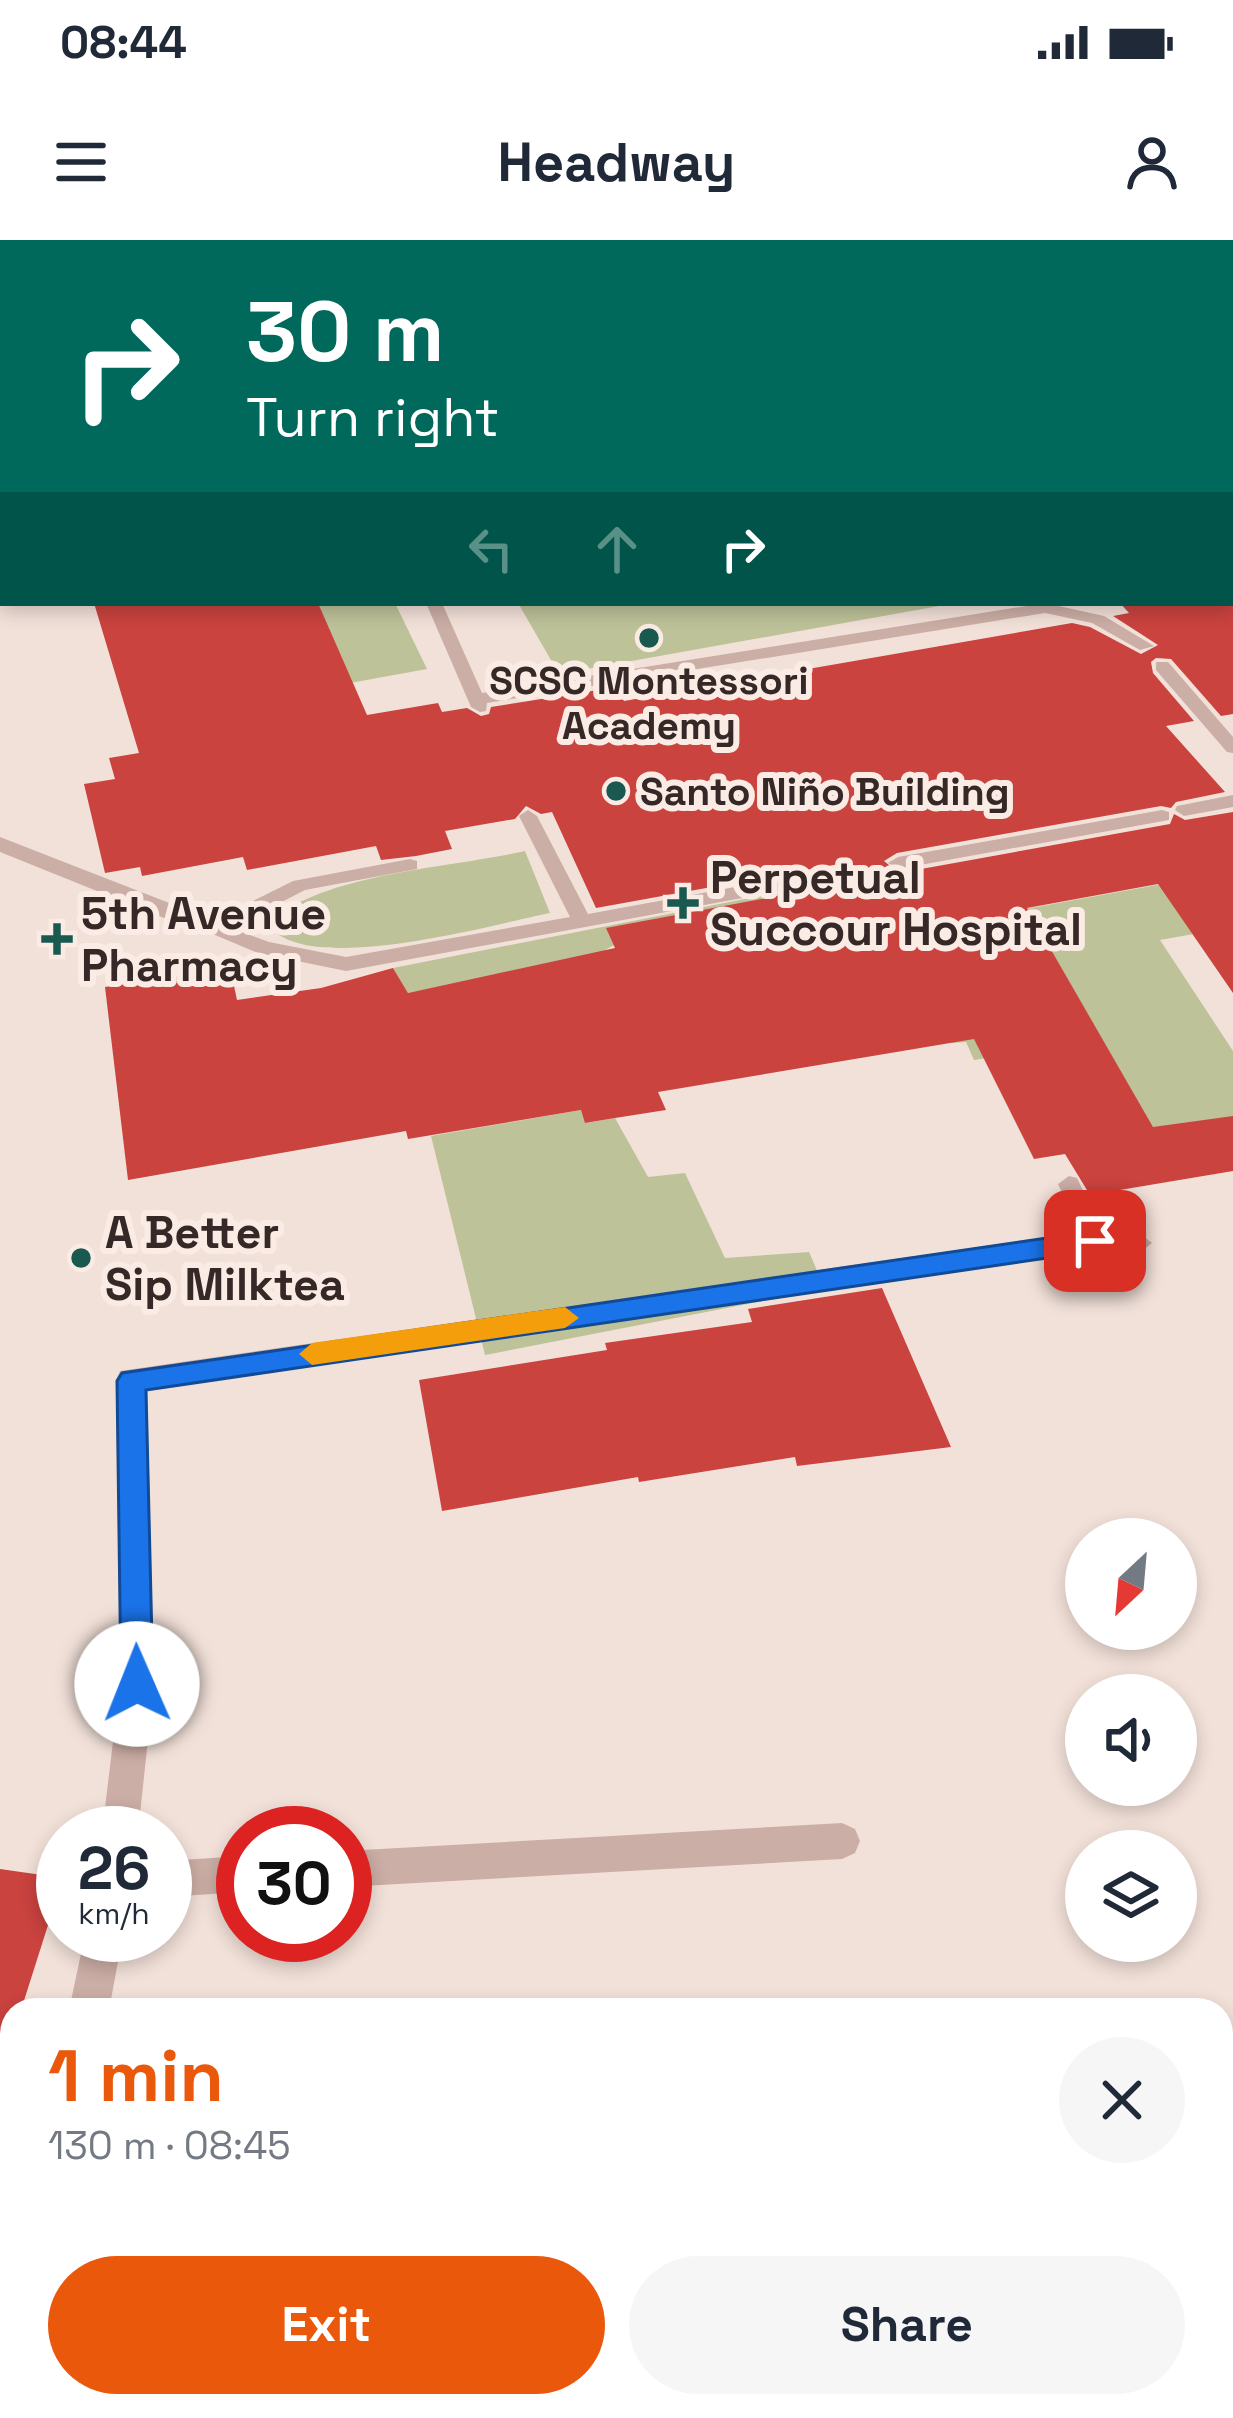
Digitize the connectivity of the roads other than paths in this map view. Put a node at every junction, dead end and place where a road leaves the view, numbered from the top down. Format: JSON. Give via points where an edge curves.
{"nodes":[{"id":1,"x":435,"y":606,"type":"edge"},
{"id":2,"x":1146,"y":646,"type":"dead end"},
{"id":3,"x":1162,"y":666,"type":"dead end"},
{"id":4,"x":1224,"y":725,"type":"edge"},
{"id":5,"x":1233,"y":748,"type":"edge"},
{"id":6,"x":1233,"y":801,"type":"edge"},
{"id":7,"x":1184,"y":810,"type":"dead end"},
{"id":8,"x":528,"y":816,"type":"dead end"},
{"id":9,"x":1162,"y":816,"type":"dead end"},
{"id":10,"x":0,"y":844,"type":"edge"},
{"id":11,"x":898,"y":863,"type":"dead end"},
{"id":12,"x":410,"y":866,"type":"dead end"},
{"id":13,"x":840,"y":874,"type":"dead end"},
{"id":14,"x":173,"y":913,"type":"joint"},
{"id":15,"x":583,"y":923,"type":"junction"},
{"id":16,"x":214,"y":929,"type":"junction"},
{"id":17,"x":1069,"y":1184,"type":"dead end"},
{"id":18,"x":1095,"y":1241,"type":"junction"},
{"id":19,"x":1138,"y":1243,"type":"dead end"},
{"id":20,"x":123,"y":1806,"type":"edge"},
{"id":21,"x":842,"y":1841,"type":"dead end"},
{"id":22,"x":372,"y":1867,"type":"edge"},
{"id":23,"x":99,"y":1962,"type":"edge"},
{"id":24,"x":91,"y":1998,"type":"edge"}],
"edges":[{"from":1,"to":2,"type":"lane","via":[[478,703],[1045,608],[1094,615]]},
{"from":3,"to":4,"type":"lane"},
{"from":4,"to":5,"type":"lane"},
{"from":6,"to":7,"type":"lane"},
{"from":8,"to":15,"type":"lane"},
{"from":9,"to":11,"type":"lane"},
{"from":10,"to":14,"type":"street"},
{"from":12,"to":16,"type":"lane","via":[[300,885]]},
{"from":13,"to":15,"type":"lane"},
{"from":14,"to":16,"type":"lane"},
{"from":15,"to":16,"type":"lane","via":[[346,964],[265,949]]},
{"from":17,"to":18,"type":"lane"},
{"from":18,"to":19,"type":"street"},
{"from":18,"to":20,"type":"street","via":[[131,1381],[137,1684]]},
{"from":21,"to":22,"type":"street"},
{"from":23,"to":24,"type":"street"}]}
